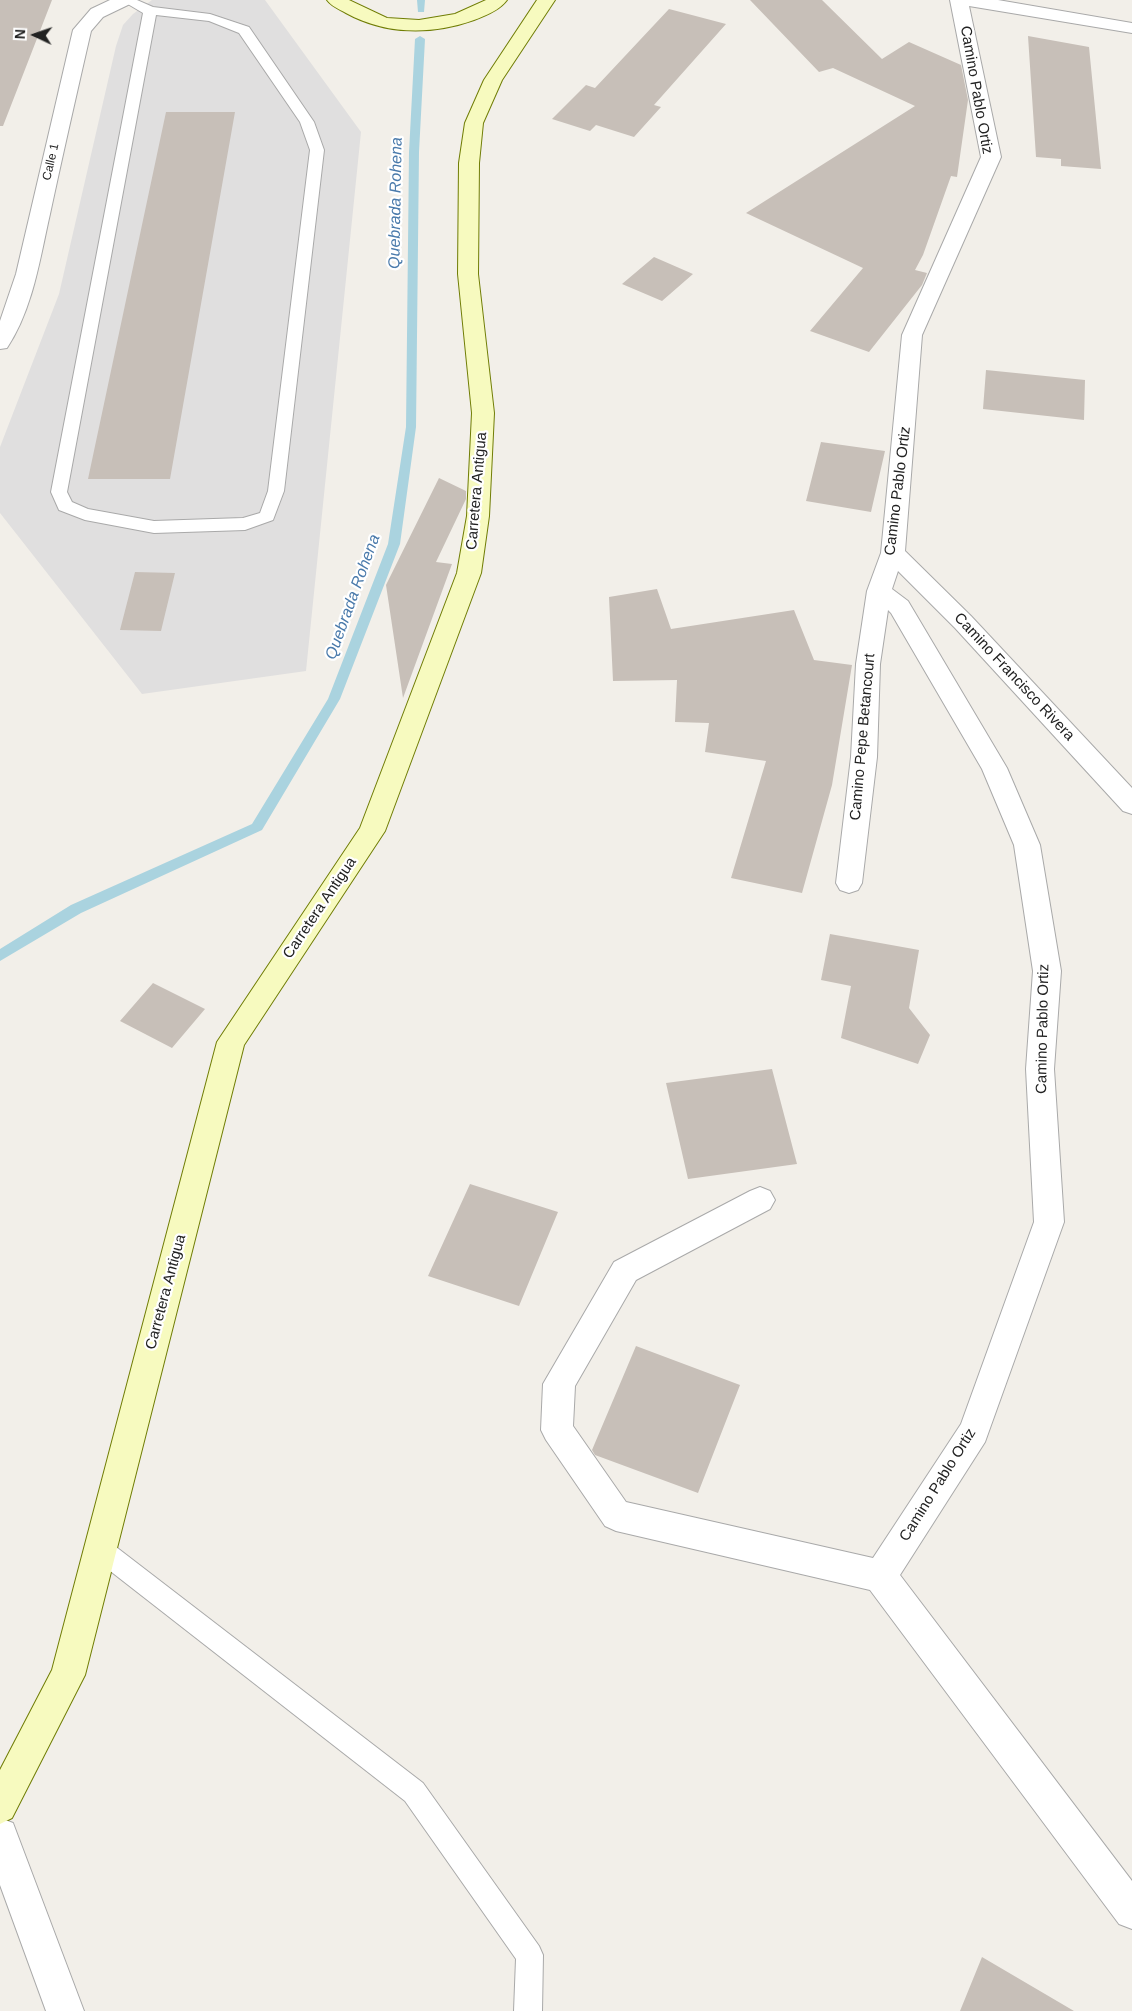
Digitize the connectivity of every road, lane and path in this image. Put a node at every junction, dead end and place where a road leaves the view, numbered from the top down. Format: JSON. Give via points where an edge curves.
{"nodes":[{"id":1,"x":126,"y":0,"type":"edge"},
{"id":2,"x":336,"y":0,"type":"edge"},
{"id":3,"x":498,"y":0,"type":"edge"},
{"id":4,"x":546,"y":0,"type":"edge"},
{"id":5,"x":960,"y":0,"type":"edge"},
{"id":6,"x":150,"y":11,"type":"junction"},
{"id":7,"x":1132,"y":28,"type":"edge"},
{"id":8,"x":6,"y":318,"type":"edge"},
{"id":9,"x":0,"y":342,"type":"edge"},
{"id":10,"x":893,"y":553,"type":"junction"},
{"id":11,"x":879,"y":591,"type":"junction"},
{"id":12,"x":1132,"y":804,"type":"edge"},
{"id":13,"x":849,"y":882,"type":"dead end"},
{"id":14,"x":760,"y":1200,"type":"dead end"},
{"id":15,"x":99,"y":1548,"type":"junction"},
{"id":16,"x":880,"y":1576,"type":"junction"},
{"id":17,"x":0,"y":1806,"type":"edge"},
{"id":18,"x":0,"y":1836,"type":"edge"},
{"id":19,"x":1132,"y":1911,"type":"edge"},
{"id":20,"x":65,"y":2011,"type":"edge"},
{"id":21,"x":528,"y":2011,"type":"edge"}],
"edges":[{"from":1,"to":6,"type":"lane"},
{"from":1,"to":8,"type":"street","name":"Calle 1","via":[[97,13],[82,30],[26,274]]},
{"from":2,"to":3,"type":"street","via":[[355,12],[392,24],[441,24],[487,8]]},
{"from":4,"to":15,"type":"street","name":"Carretera Antigua","via":[[493,80],[474,123],[469,163],[468,274],[483,413],[478,516],[469,573],[372,831],[231,1042]]},
{"from":5,"to":7,"type":"street"},
{"from":5,"to":10,"type":"street","name":"Camino Pablo Ortiz","via":[[990,157],[912,335]]},
{"from":6,"to":6,"type":"lane","via":[[59,492],[65,506],[85,514],[154,527],[245,524],[267,516],[276,491],[317,150],[307,122],[244,30],[230,22],[204,16]]},
{"from":8,"to":9,"type":"street","name":"Calle 1"},
{"from":10,"to":11,"type":"street","name":"Camino Pablo Ortiz"},
{"from":10,"to":12,"type":"street","name":"Camino Francisco Rivera","via":[[963,622]]},
{"from":11,"to":13,"type":"street","name":"Camino Pepe Betancourt","via":[[868,664],[864,757]]},
{"from":11,"to":16,"type":"street","name":"Camino Pablo Ortiz","via":[[900,607],[989,760],[1027,844],[1047,971],[1040,1070],[1049,1222],[974,1432]]},
{"from":14,"to":16,"type":"street","via":[[625,1271],[558,1384],[557,1430],[616,1515]]},
{"from":15,"to":17,"type":"street","name":"Carretera Antigua","via":[[68,1675]]},
{"from":15,"to":21,"type":"lane","via":[[414,1792],[530,1955]]},
{"from":16,"to":19,"type":"street"},
{"from":18,"to":20,"type":"street"}]}
